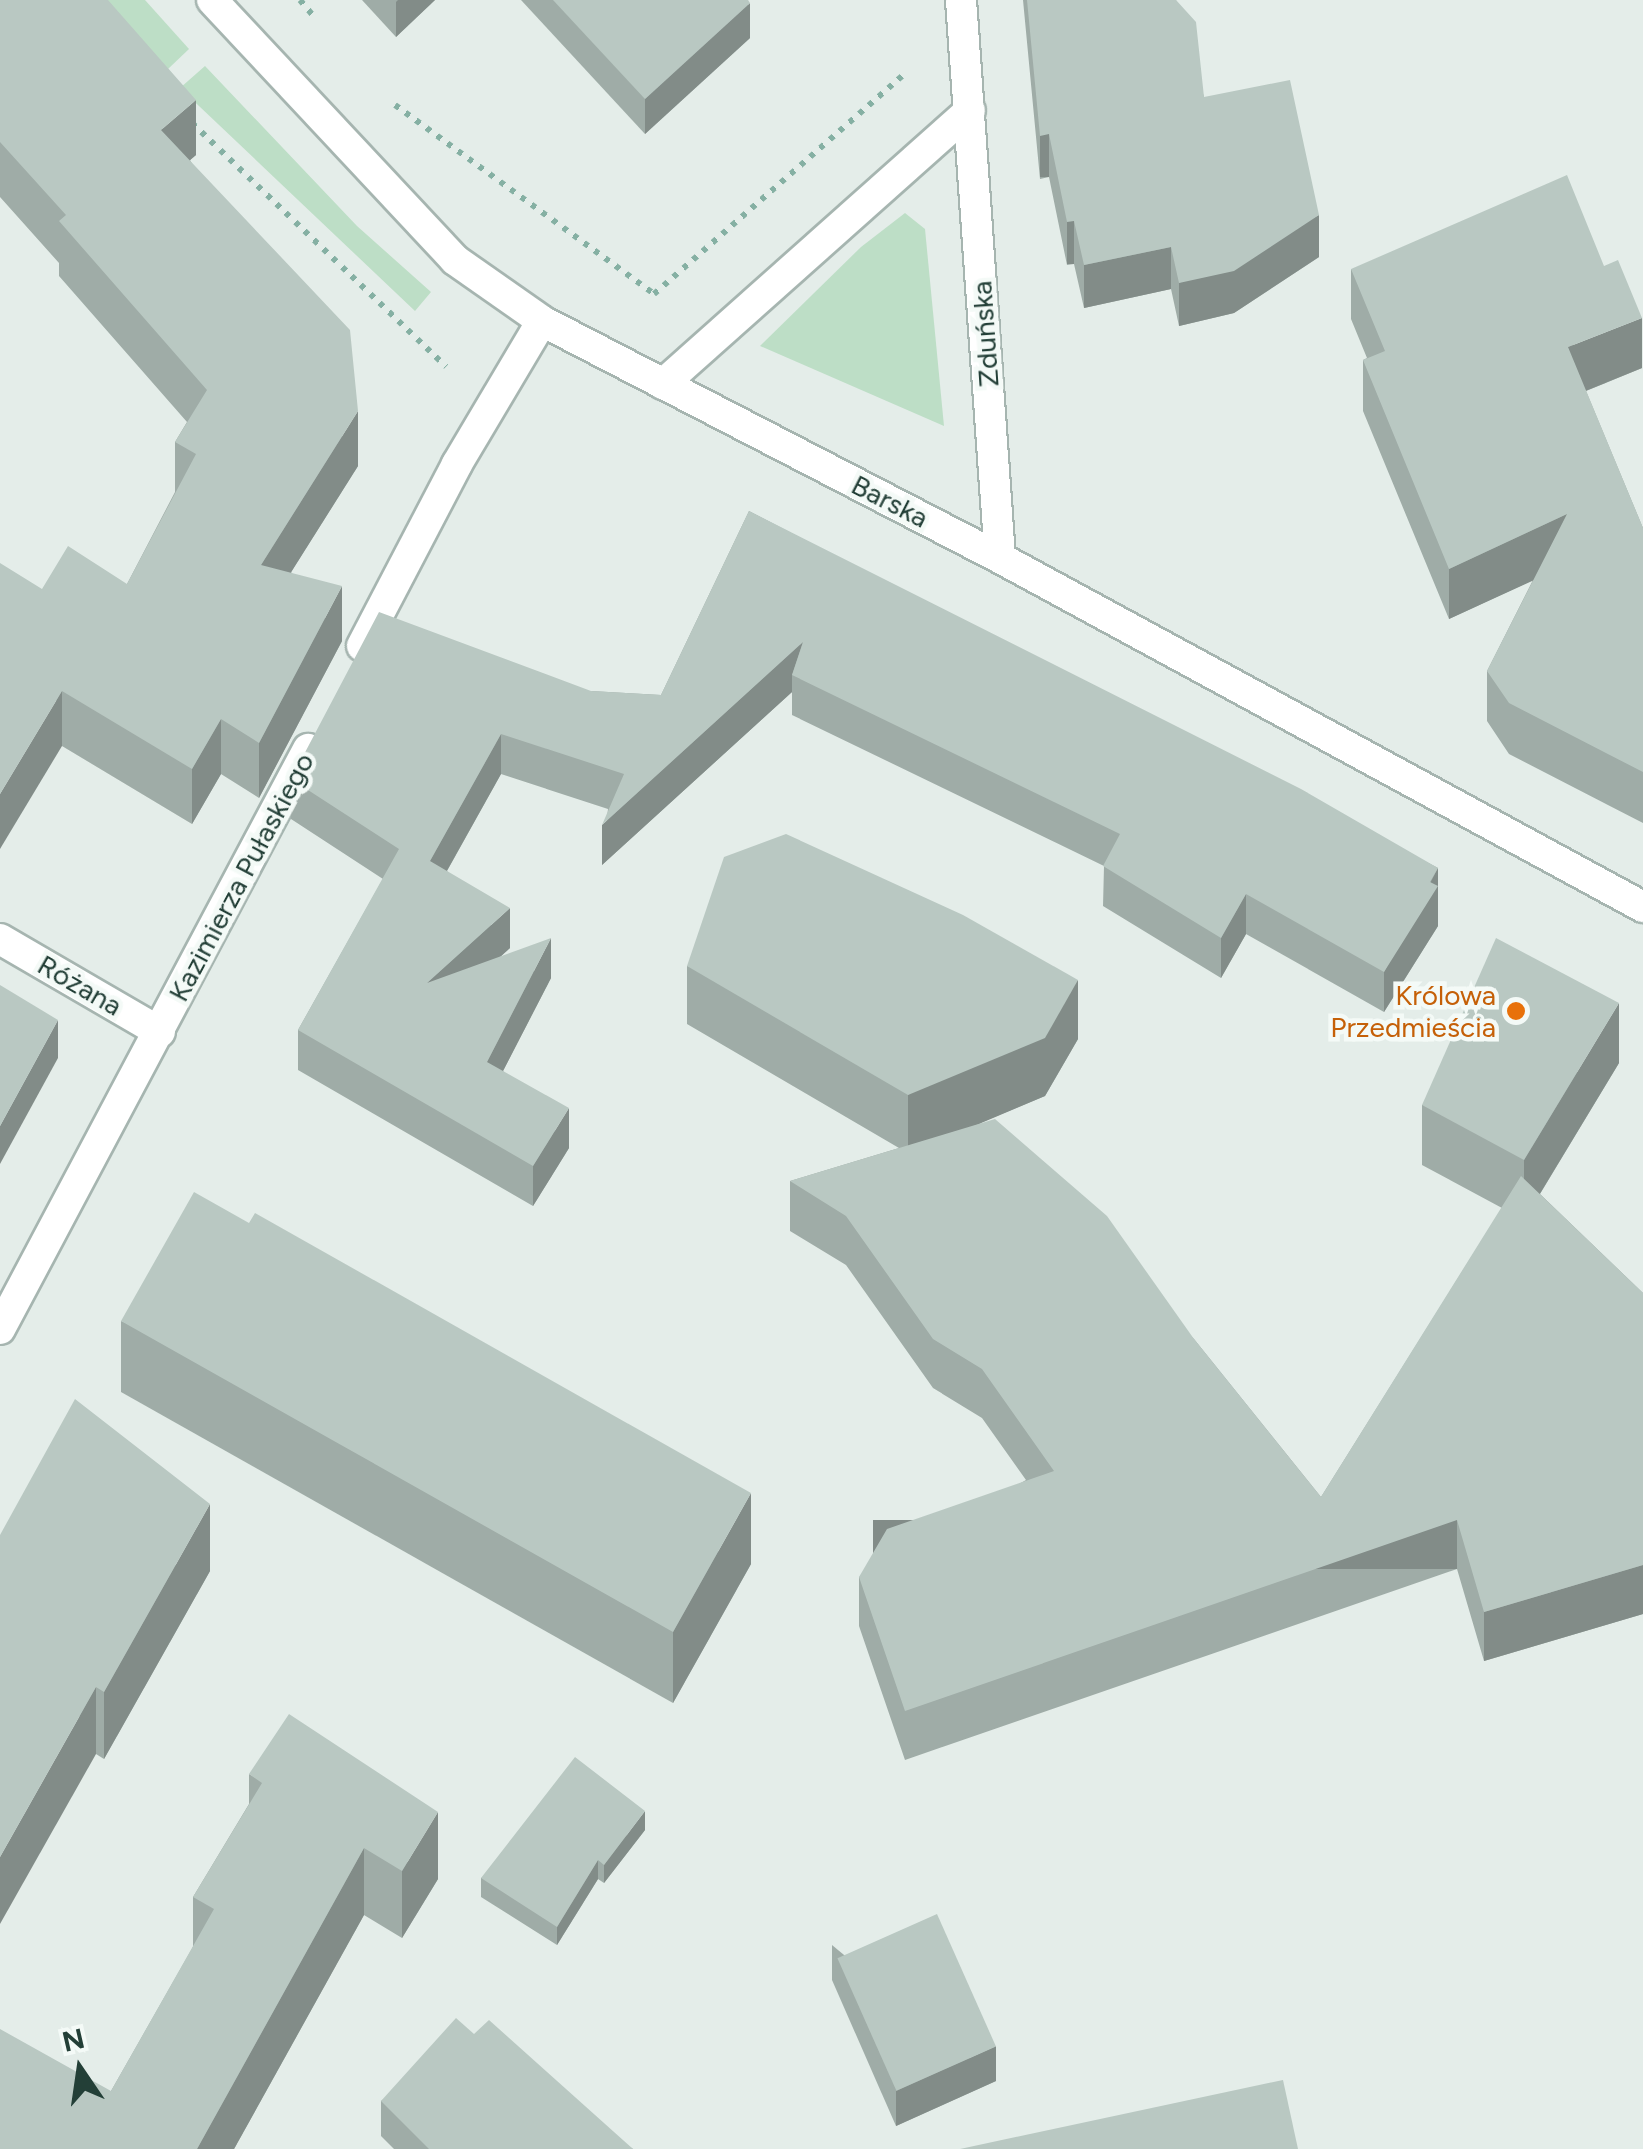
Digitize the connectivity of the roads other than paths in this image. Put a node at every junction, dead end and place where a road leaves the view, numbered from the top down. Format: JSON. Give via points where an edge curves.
{"nodes":[{"id":1,"x":212,"y":0,"type":"edge"},
{"id":2,"x":960,"y":0,"type":"edge"},
{"id":3,"x":970,"y":110,"type":"junction"},
{"id":4,"x":542,"y":322,"type":"junction"},
{"id":5,"x":664,"y":384,"type":"junction"},
{"id":6,"x":1000,"y":558,"type":"junction"},
{"id":7,"x":344,"y":680,"type":"edge"},
{"id":8,"x":326,"y":715,"type":"edge"},
{"id":9,"x":1643,"y":907,"type":"edge"},
{"id":10,"x":0,"y":939,"type":"edge"},
{"id":11,"x":160,"y":1032,"type":"junction"},
{"id":12,"x":0,"y":1329,"type":"edge"}],
"edges":[{"from":1,"to":4,"type":"street","name":"Barska","via":[[454,260]]},
{"from":2,"to":3,"type":"street","name":"Zduńska"},
{"from":3,"to":5,"type":"street"},
{"from":3,"to":6,"type":"street","name":"Zduńska"},
{"from":4,"to":5,"type":"street","name":"Barska"},
{"from":4,"to":7,"type":"street","via":[[457,464]]},
{"from":5,"to":6,"type":"street","name":"Barska"},
{"from":6,"to":9,"type":"street","name":"Barska"},
{"from":8,"to":11,"type":"street","name":"Kazimierza Pułaskiego"},
{"from":10,"to":11,"type":"street","name":"Różana"},
{"from":11,"to":12,"type":"street","name":"Kazimierza Pułaskiego"}]}
